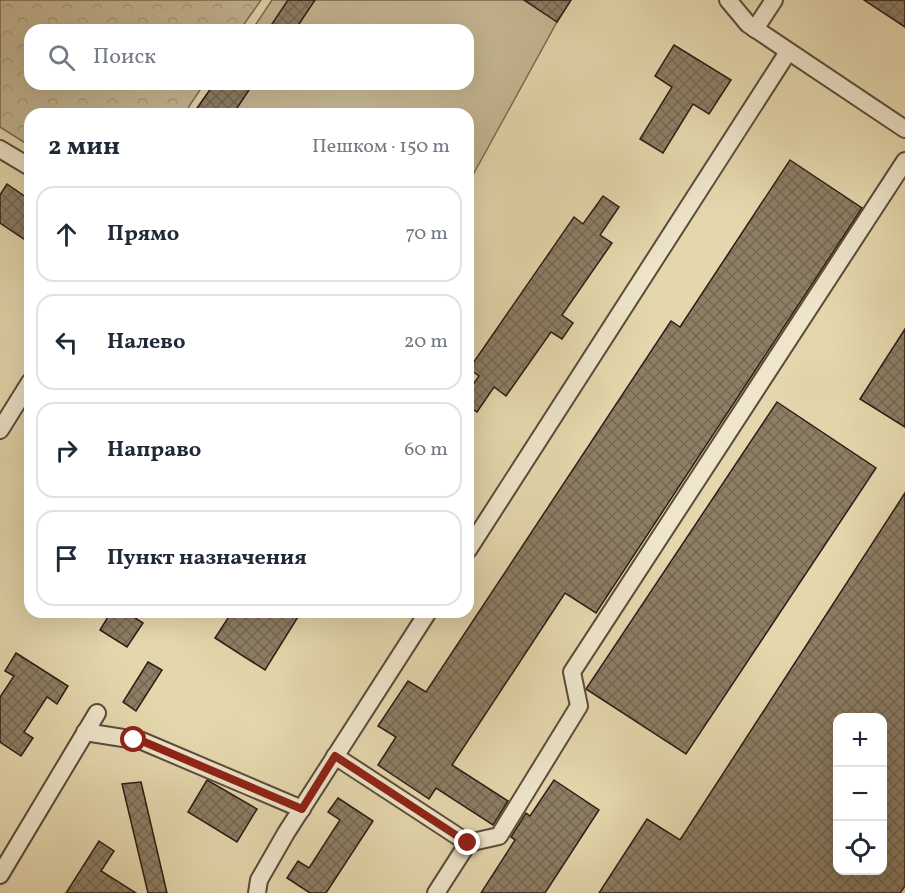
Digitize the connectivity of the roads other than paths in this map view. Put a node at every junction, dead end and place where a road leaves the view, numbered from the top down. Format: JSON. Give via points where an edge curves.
{"nodes":[{"id":1,"x":728,"y":0,"type":"edge"},
{"id":2,"x":774,"y":0,"type":"edge"},
{"id":3,"x":755,"y":29,"type":"junction"},
{"id":4,"x":788,"y":52,"type":"junction"},
{"id":5,"x":905,"y":129,"type":"edge"},
{"id":6,"x":0,"y":149,"type":"edge"},
{"id":7,"x":905,"y":161,"type":"edge"},
{"id":8,"x":24,"y":163,"type":"edge"},
{"id":9,"x":24,"y":392,"type":"edge"},
{"id":10,"x":0,"y":430,"type":"edge"},
{"id":11,"x":474,"y":541,"type":"edge"},
{"id":12,"x":424,"y":618,"type":"edge"},
{"id":13,"x":97,"y":713,"type":"dead end"},
{"id":14,"x":85,"y":732,"type":"junction"},
{"id":15,"x":335,"y":756,"type":"junction"},
{"id":16,"x":302,"y":809,"type":"junction"},
{"id":17,"x":468,"y":843,"type":"junction"},
{"id":18,"x":0,"y":875,"type":"edge"},
{"id":19,"x":257,"y":893,"type":"edge"},
{"id":20,"x":436,"y":893,"type":"edge"}],
"edges":[{"from":1,"to":3,"type":"street"},
{"from":2,"to":3,"type":"street"},
{"from":3,"to":4,"type":"street"},
{"from":4,"to":5,"type":"street"},
{"from":4,"to":11,"type":"street"},
{"from":6,"to":8,"type":"street"},
{"from":7,"to":17,"type":"street","via":[[572,672],[579,706],[499,836]]},
{"from":9,"to":10,"type":"street"},
{"from":12,"to":15,"type":"street"},
{"from":13,"to":14,"type":"street"},
{"from":14,"to":16,"type":"street","via":[[142,741]]},
{"from":14,"to":18,"type":"street"},
{"from":15,"to":16,"type":"street"},
{"from":15,"to":17,"type":"street"},
{"from":16,"to":19,"type":"street","via":[[259,880]]},
{"from":17,"to":20,"type":"street"}]}
